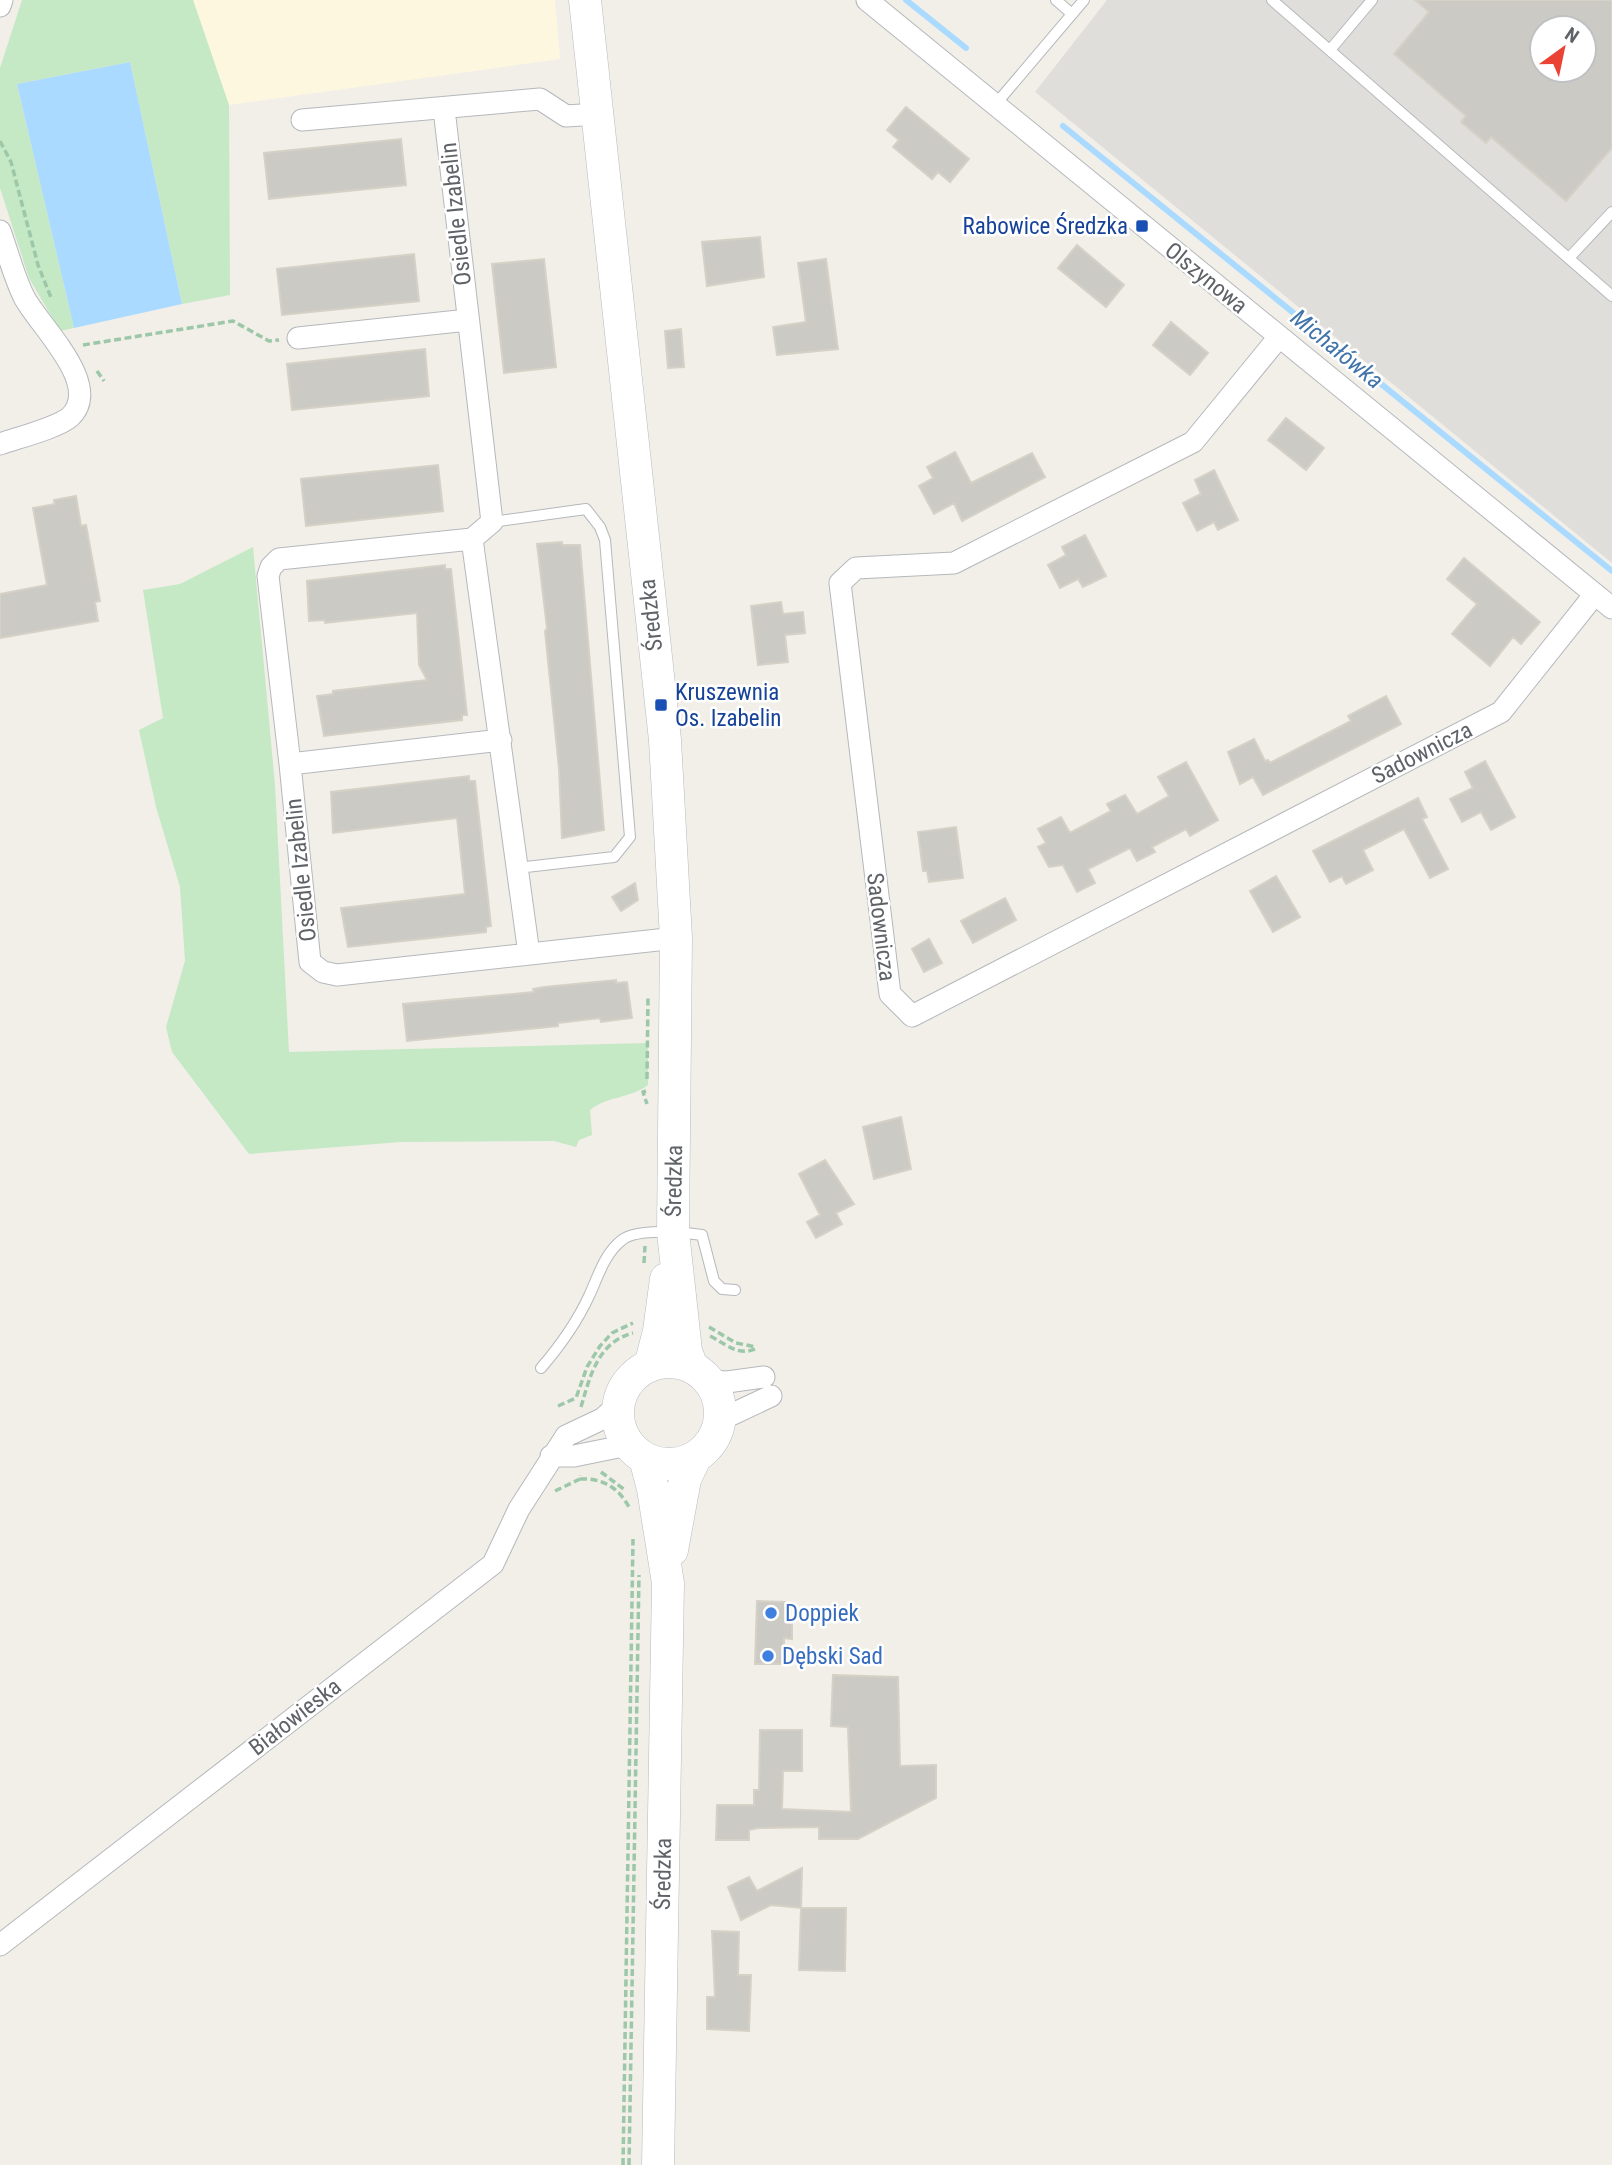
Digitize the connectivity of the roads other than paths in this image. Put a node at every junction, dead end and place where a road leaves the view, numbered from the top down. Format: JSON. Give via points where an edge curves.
{"nodes":[{"id":1,"x":2,"y":0,"type":"edge"},
{"id":2,"x":585,"y":0,"type":"edge"},
{"id":3,"x":867,"y":0,"type":"edge"},
{"id":4,"x":1056,"y":0,"type":"edge"},
{"id":5,"x":1084,"y":0,"type":"edge"},
{"id":6,"x":1272,"y":0,"type":"edge"},
{"id":7,"x":1371,"y":0,"type":"edge"},
{"id":8,"x":0,"y":6,"type":"edge"},
{"id":9,"x":1072,"y":14,"type":"junction"},
{"id":10,"x":1330,"y":50,"type":"junction"},
{"id":11,"x":995,"y":105,"type":"junction"},
{"id":12,"x":444,"y":109,"type":"junction"},
{"id":13,"x":598,"y":114,"type":"junction"},
{"id":14,"x":302,"y":120,"type":"dead end"},
{"id":15,"x":1612,"y":212,"type":"edge"},
{"id":16,"x":0,"y":231,"type":"edge"},
{"id":17,"x":1569,"y":258,"type":"junction"},
{"id":18,"x":1612,"y":296,"type":"edge"},
{"id":19,"x":468,"y":320,"type":"junction"},
{"id":20,"x":1279,"y":337,"type":"junction"},
{"id":21,"x":298,"y":338,"type":"road end"},
{"id":22,"x":0,"y":444,"type":"edge"},
{"id":23,"x":492,"y":522,"type":"junction"},
{"id":24,"x":472,"y":540,"type":"junction"},
{"id":25,"x":1595,"y":594,"type":"junction"},
{"id":26,"x":1612,"y":608,"type":"edge"},
{"id":27,"x":501,"y":740,"type":"junction"},
{"id":28,"x":290,"y":764,"type":"junction"},
{"id":29,"x":517,"y":868,"type":"junction"},
{"id":30,"x":676,"y":938,"type":"junction"},
{"id":31,"x":528,"y":954,"type":"junction"},
{"id":32,"x":659,"y":1233,"type":"junction"},
{"id":33,"x":735,"y":1290,"type":"dead end"},
{"id":34,"x":650,"y":1366,"type":"junction"},
{"id":35,"x":541,"y":1368,"type":"dead end"},
{"id":36,"x":700,"y":1374,"type":"junction"},
{"id":37,"x":619,"y":1404,"type":"junction"},
{"id":38,"x":720,"y":1420,"type":"junction"},
{"id":39,"x":637,"y":1452,"type":"junction"},
{"id":40,"x":551,"y":1456,"type":"junction"},
{"id":41,"x":695,"y":1458,"type":"junction"},
{"id":42,"x":667,"y":1583,"type":"junction"},
{"id":43,"x":4,"y":1935,"type":"edge"},
{"id":44,"x":658,"y":2165,"type":"edge"}],
"edges":[{"from":1,"to":8,"type":"street"},
{"from":2,"to":13,"type":"street","name":"Średzka"},
{"from":3,"to":11,"type":"street","name":"Olszynowa"},
{"from":4,"to":9,"type":"lane"},
{"from":5,"to":9,"type":"lane"},
{"from":6,"to":10,"type":"lane"},
{"from":7,"to":10,"type":"lane"},
{"from":9,"to":11,"type":"lane"},
{"from":10,"to":17,"type":"lane"},
{"from":11,"to":20,"type":"street","name":"Olszynowa"},
{"from":12,"to":13,"type":"street","name":"Osiedle Izabelin","via":[[540,99],[566,116]]},
{"from":12,"to":14,"type":"street","name":"Osiedle Izabelin"},
{"from":12,"to":19,"type":"street","name":"Osiedle Izabelin"},
{"from":13,"to":30,"type":"street","name":"Średzka","via":[[665,740]]},
{"from":15,"to":17,"type":"lane"},
{"from":16,"to":22,"type":"street","via":[[24,297],[77,376],[81,392],[68,419]]},
{"from":17,"to":18,"type":"lane"},
{"from":19,"to":21,"type":"street"},
{"from":19,"to":23,"type":"street","name":"Osiedle Izabelin"},
{"from":20,"to":25,"type":"street","name":"Olszynowa"},
{"from":20,"to":25,"type":"street","name":"Sadownicza","via":[[1193,442],[954,563],[856,568],[840,583],[890,994],[912,1016],[1502,712]]},
{"from":23,"to":24,"type":"street"},
{"from":23,"to":29,"type":"lane","via":[[586,509],[600,527],[605,540],[630,836],[614,857]]},
{"from":24,"to":27,"type":"street"},
{"from":24,"to":28,"type":"street","name":"Osiedle Izabelin","via":[[279,559],[271,566],[268,576]]},
{"from":25,"to":26,"type":"street","name":"Olszynowa"},
{"from":27,"to":28,"type":"street"},
{"from":27,"to":29,"type":"street"},
{"from":28,"to":31,"type":"street","name":"Osiedle Izabelin","via":[[310,962],[337,975]]},
{"from":29,"to":31,"type":"street"},
{"from":30,"to":31,"type":"street","name":"Osiedle Izabelin"},
{"from":30,"to":32,"type":"street","name":"Średzka"},
{"from":32,"to":33,"type":"lane","via":[[702,1235],[714,1281],[722,1289]]},
{"from":32,"to":34,"type":"street","name":"Średzka","via":[[659,1331]]},
{"from":32,"to":35,"type":"lane","via":[[622,1240],[609,1254],[576,1320]]},
{"from":32,"to":36,"type":"street","name":"Średzka","via":[[687,1351]]},
{"from":34,"to":36,"type":"street","via":[[671,1362]]},
{"from":34,"to":37,"type":"street","via":[[629,1381]]},
{"from":36,"to":38,"type":"street","via":[[719,1400]]},
{"from":36,"to":38,"type":"street","via":[[767,1386]]},
{"from":37,"to":39,"type":"street","via":[[619,1425]]},
{"from":37,"to":40,"type":"street","name":"Białowieska","via":[[603,1419],[566,1436]]},
{"from":38,"to":41,"type":"street","via":[[714,1439]]},
{"from":39,"to":40,"type":"street"},
{"from":39,"to":41,"type":"street","via":[[670,1465]]},
{"from":39,"to":42,"type":"street","name":"Średzka","via":[[653,1489]]},
{"from":40,"to":43,"type":"street","name":"Białowieska","via":[[493,1564]]},
{"from":41,"to":42,"type":"street","name":"Średzka","via":[[679,1505]]},
{"from":42,"to":44,"type":"street","name":"Średzka"}]}
